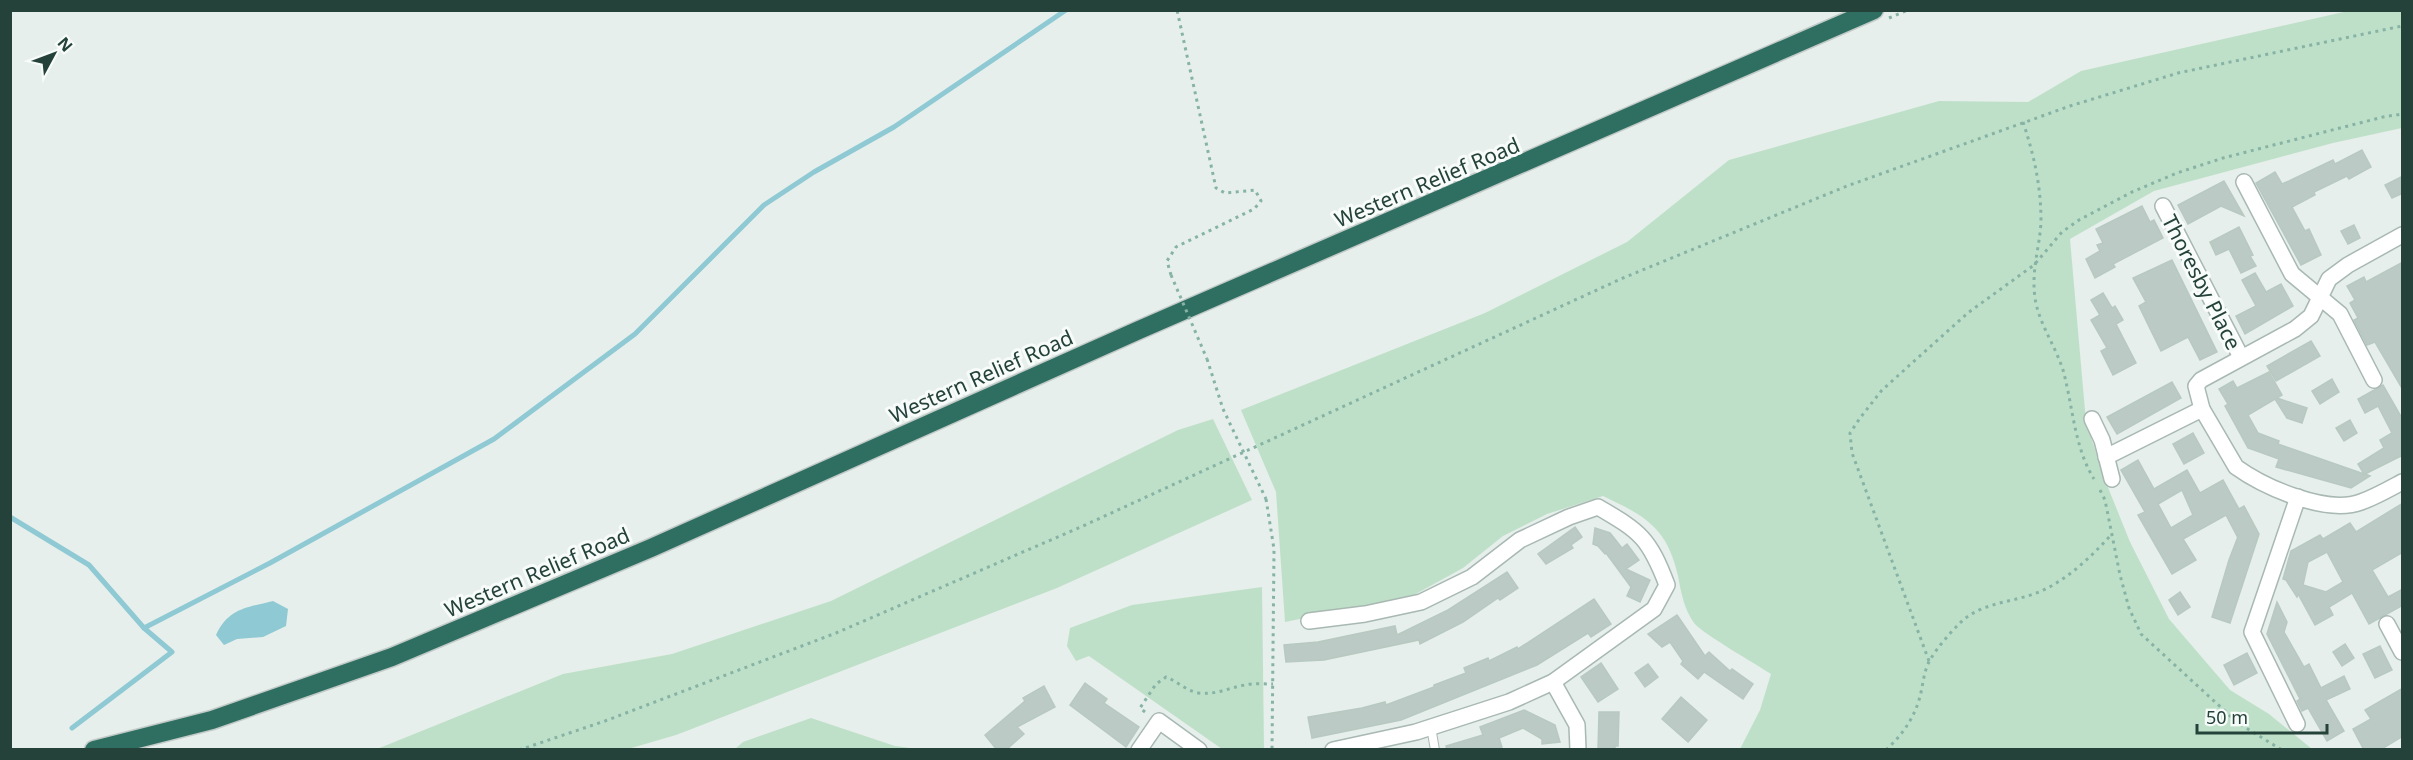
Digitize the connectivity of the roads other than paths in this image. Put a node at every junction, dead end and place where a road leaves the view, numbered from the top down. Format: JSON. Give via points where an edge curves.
{"nodes":[{"id":1,"x":1874,"y":10,"type":"edge"},
{"id":2,"x":2244,"y":182,"type":"dead end"},
{"id":3,"x":2163,"y":206,"type":"dead end"},
{"id":4,"x":2403,"y":234,"type":"edge"},
{"id":5,"x":2321,"y":297,"type":"junction"},
{"id":6,"x":2241,"y":357,"type":"junction"},
{"id":7,"x":2374,"y":380,"type":"dead end"},
{"id":8,"x":2202,"y":409,"type":"junction"},
{"id":9,"x":2092,"y":419,"type":"dead end"},
{"id":10,"x":2106,"y":457,"type":"junction"},
{"id":11,"x":2112,"y":478,"type":"dead end"},
{"id":12,"x":2403,"y":482,"type":"edge"},
{"id":13,"x":2298,"y":497,"type":"junction"},
{"id":14,"x":1309,"y":621,"type":"dead end"},
{"id":15,"x":2387,"y":624,"type":"dead end"},
{"id":16,"x":2402,"y":650,"type":"edge"},
{"id":17,"x":1553,"y":682,"type":"junction"},
{"id":18,"x":2297,"y":724,"type":"dead end"},
{"id":19,"x":1431,"y":727,"type":"junction"},
{"id":20,"x":94,"y":750,"type":"edge"},
{"id":21,"x":1139,"y":750,"type":"edge"},
{"id":22,"x":1199,"y":750,"type":"edge"},
{"id":23,"x":1333,"y":750,"type":"edge"},
{"id":24,"x":1435,"y":750,"type":"edge"},
{"id":25,"x":1578,"y":750,"type":"edge"}],
"edges":[{"from":1,"to":20,"type":"highway","name":"Western Relief Road","via":[[651,548],[392,657],[212,720]]},
{"from":2,"to":5,"type":"street","via":[[2292,274]]},
{"from":3,"to":6,"type":"street","name":"Thoresby Place"},
{"from":4,"to":5,"type":"street","via":[[2329,279]]},
{"from":5,"to":6,"type":"street","via":[[2311,316],[2295,329]]},
{"from":5,"to":7,"type":"street","via":[[2340,314]]},
{"from":6,"to":8,"type":"street","via":[[2196,386]]},
{"from":8,"to":10,"type":"street"},
{"from":8,"to":13,"type":"street","via":[[2236,466]]},
{"from":9,"to":10,"type":"street"},
{"from":10,"to":11,"type":"street"},
{"from":12,"to":13,"type":"street","via":[[2360,503],[2335,506]]},
{"from":13,"to":18,"type":"street","via":[[2252,632]]},
{"from":14,"to":17,"type":"street","via":[[1420,602],[1472,577],[1520,540],[1598,507],[1633,527],[1654,551],[1667,585],[1654,609]]},
{"from":15,"to":16,"type":"street"},
{"from":17,"to":19,"type":"street","via":[[1509,702]]},
{"from":17,"to":25,"type":"street","via":[[1577,725]]},
{"from":19,"to":23,"type":"street"},
{"from":19,"to":24,"type":"lane"},
{"from":21,"to":22,"type":"street","via":[[1159,722]]}]}
